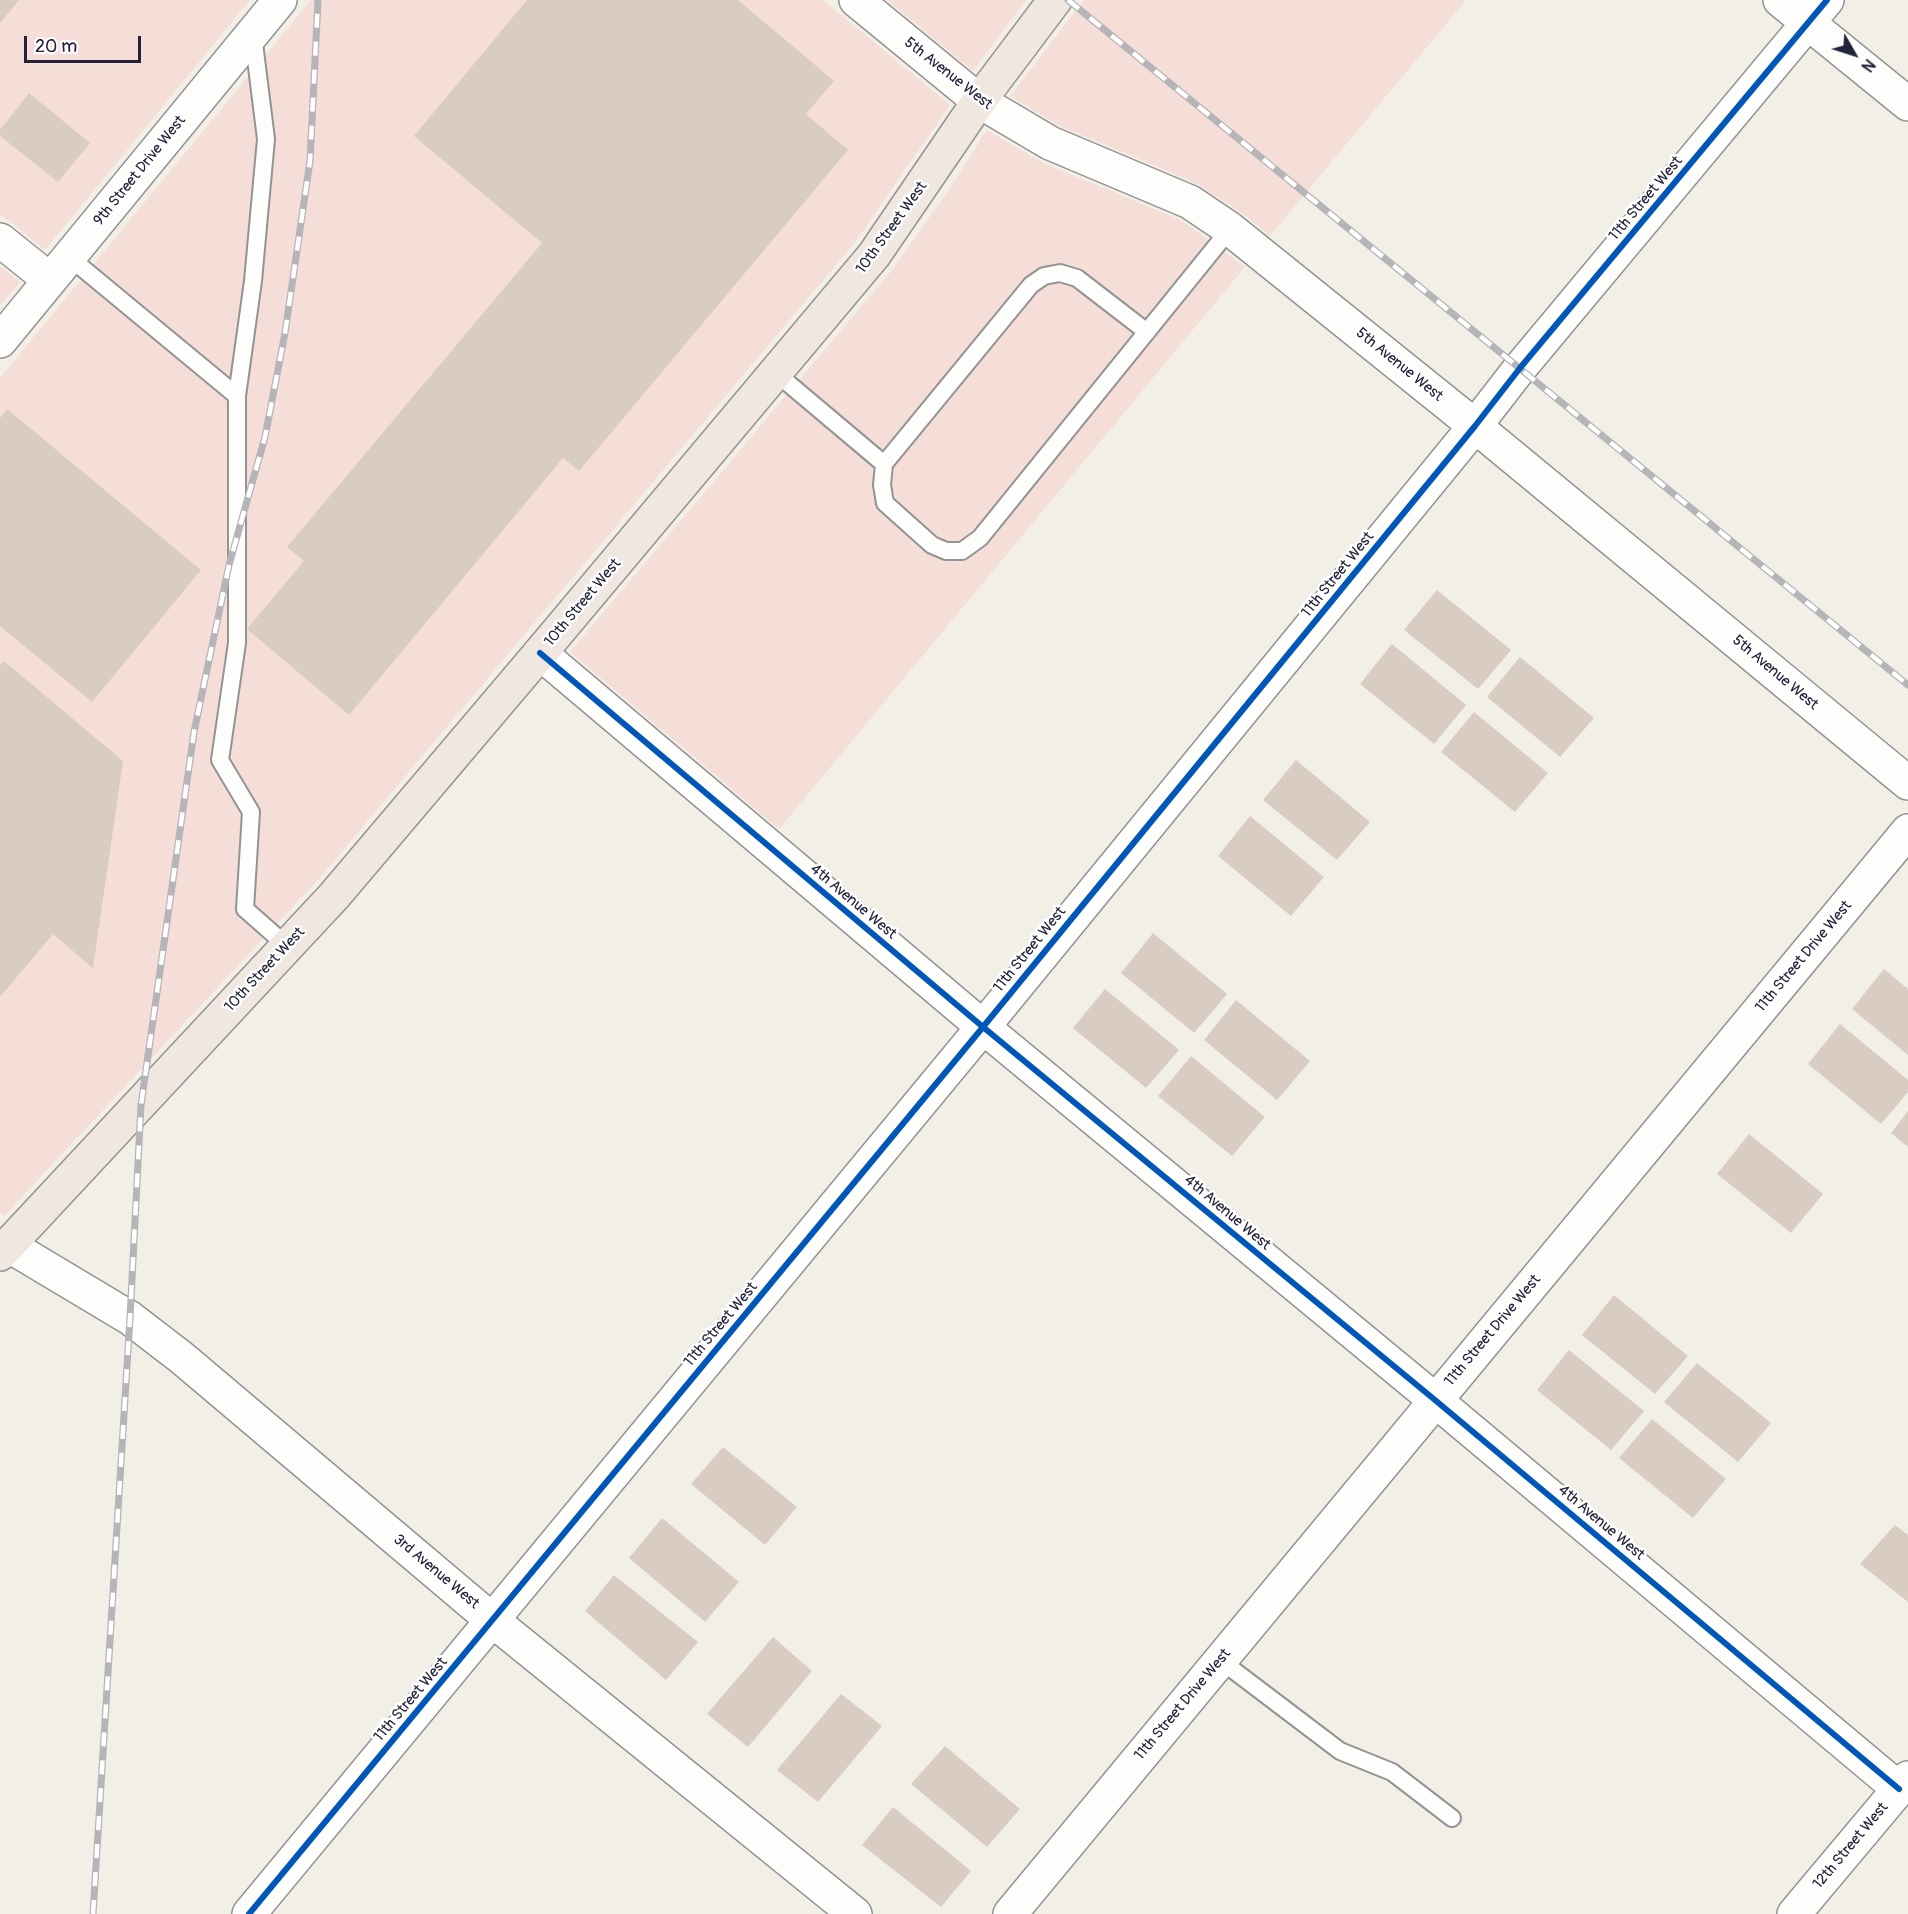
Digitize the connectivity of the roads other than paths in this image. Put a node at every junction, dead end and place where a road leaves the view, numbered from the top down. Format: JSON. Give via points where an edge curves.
{"nodes":[{"id":1,"x":280,"y":0,"type":"edge"},
{"id":2,"x":856,"y":0,"type":"edge"},
{"id":3,"x":1055,"y":0,"type":"edge"},
{"id":4,"x":1780,"y":0,"type":"edge"},
{"id":5,"x":1818,"y":12,"type":"edge"},
{"id":6,"x":253,"y":34,"type":"junction"},
{"id":7,"x":979,"y":101,"type":"junction"},
{"id":8,"x":1908,"y":104,"type":"edge"},
{"id":9,"x":1230,"y":229,"type":"junction"},
{"id":10,"x":0,"y":240,"type":"edge"},
{"id":11,"x":60,"y":269,"type":"junction"},
{"id":12,"x":1147,"y":332,"type":"junction"},
{"id":13,"x":0,"y":341,"type":"edge"},
{"id":14,"x":776,"y":373,"type":"junction"},
{"id":15,"x":237,"y":396,"type":"junction"},
{"id":16,"x":1475,"y":426,"type":"junction"},
{"id":17,"x":884,"y":465,"type":"junction"},
{"id":18,"x":540,"y":653,"type":"junction"},
{"id":19,"x":1908,"y":783,"type":"edge"},
{"id":20,"x":1908,"y":831,"type":"edge"},
{"id":21,"x":287,"y":946,"type":"junction"},
{"id":22,"x":982,"y":1027,"type":"junction"},
{"id":23,"x":4,"y":1249,"type":"edge"},
{"id":24,"x":1435,"y":1401,"type":"junction"},
{"id":25,"x":492,"y":1620,"type":"junction"},
{"id":26,"x":1220,"y":1660,"type":"junction"},
{"id":27,"x":1903,"y":1784,"type":"edge"},
{"id":28,"x":1452,"y":1818,"type":"dead end"},
{"id":29,"x":249,"y":1914,"type":"edge"},
{"id":30,"x":855,"y":1914,"type":"edge"},
{"id":31,"x":1010,"y":1914,"type":"edge"},
{"id":32,"x":1794,"y":1914,"type":"edge"}],
"edges":[{"from":1,"to":6,"type":"street","name":"9th Street Drive West"},
{"from":2,"to":7,"type":"street","name":"5th Avenue West"},
{"from":3,"to":7,"type":"main road","name":"10th Street West"},
{"from":4,"to":5,"type":"street"},
{"from":5,"to":8,"type":"street"},
{"from":5,"to":16,"type":"street","name":"11th Street West"},
{"from":6,"to":11,"type":"street","name":"9th Street Drive West"},
{"from":6,"to":15,"type":"lane","via":[[266,139],[253,281]]},
{"from":7,"to":9,"type":"street","name":"5th Avenue West","via":[[1050,143],[1190,202]]},
{"from":7,"to":14,"type":"main road","name":"10th Street West","via":[[874,255]]},
{"from":9,"to":12,"type":"lane"},
{"from":9,"to":16,"type":"street","name":"5th Avenue West"},
{"from":10,"to":11,"type":"street"},
{"from":11,"to":13,"type":"street","name":"9th Street Drive West"},
{"from":11,"to":15,"type":"lane"},
{"from":12,"to":17,"type":"lane","via":[[1077,278],[1060,273],[1044,276],[1031,285]]},
{"from":12,"to":17,"type":"lane","via":[[980,538],[962,551],[932,546],[885,503]]},
{"from":14,"to":17,"type":"lane"},
{"from":14,"to":18,"type":"main road","name":"10th Street West"},
{"from":15,"to":21,"type":"lane","via":[[237,643],[220,760],[251,812],[245,909]]},
{"from":16,"to":19,"type":"street","name":"5th Avenue West"},
{"from":16,"to":22,"type":"street","name":"11th Street West"},
{"from":18,"to":21,"type":"main road","name":"10th Street West"},
{"from":18,"to":22,"type":"street","name":"4th Avenue West"},
{"from":20,"to":24,"type":"street","name":"11th Street Drive West"},
{"from":21,"to":23,"type":"main road","name":"10th Street West"},
{"from":22,"to":24,"type":"street","name":"4th Avenue West"},
{"from":22,"to":25,"type":"street","name":"11th Street West"},
{"from":23,"to":25,"type":"street","name":"3rd Avenue West","via":[[130,1318]]},
{"from":24,"to":26,"type":"street","name":"11th Street Drive West"},
{"from":24,"to":27,"type":"street","name":"4th Avenue West"},
{"from":25,"to":29,"type":"street","name":"11th Street West"},
{"from":25,"to":30,"type":"street","name":"3rd Avenue West"},
{"from":26,"to":28,"type":"lane","via":[[1340,1751],[1392,1772]]},
{"from":26,"to":31,"type":"street","name":"11th Street Drive West"},
{"from":27,"to":32,"type":"street","name":"12th Street West"}]}
